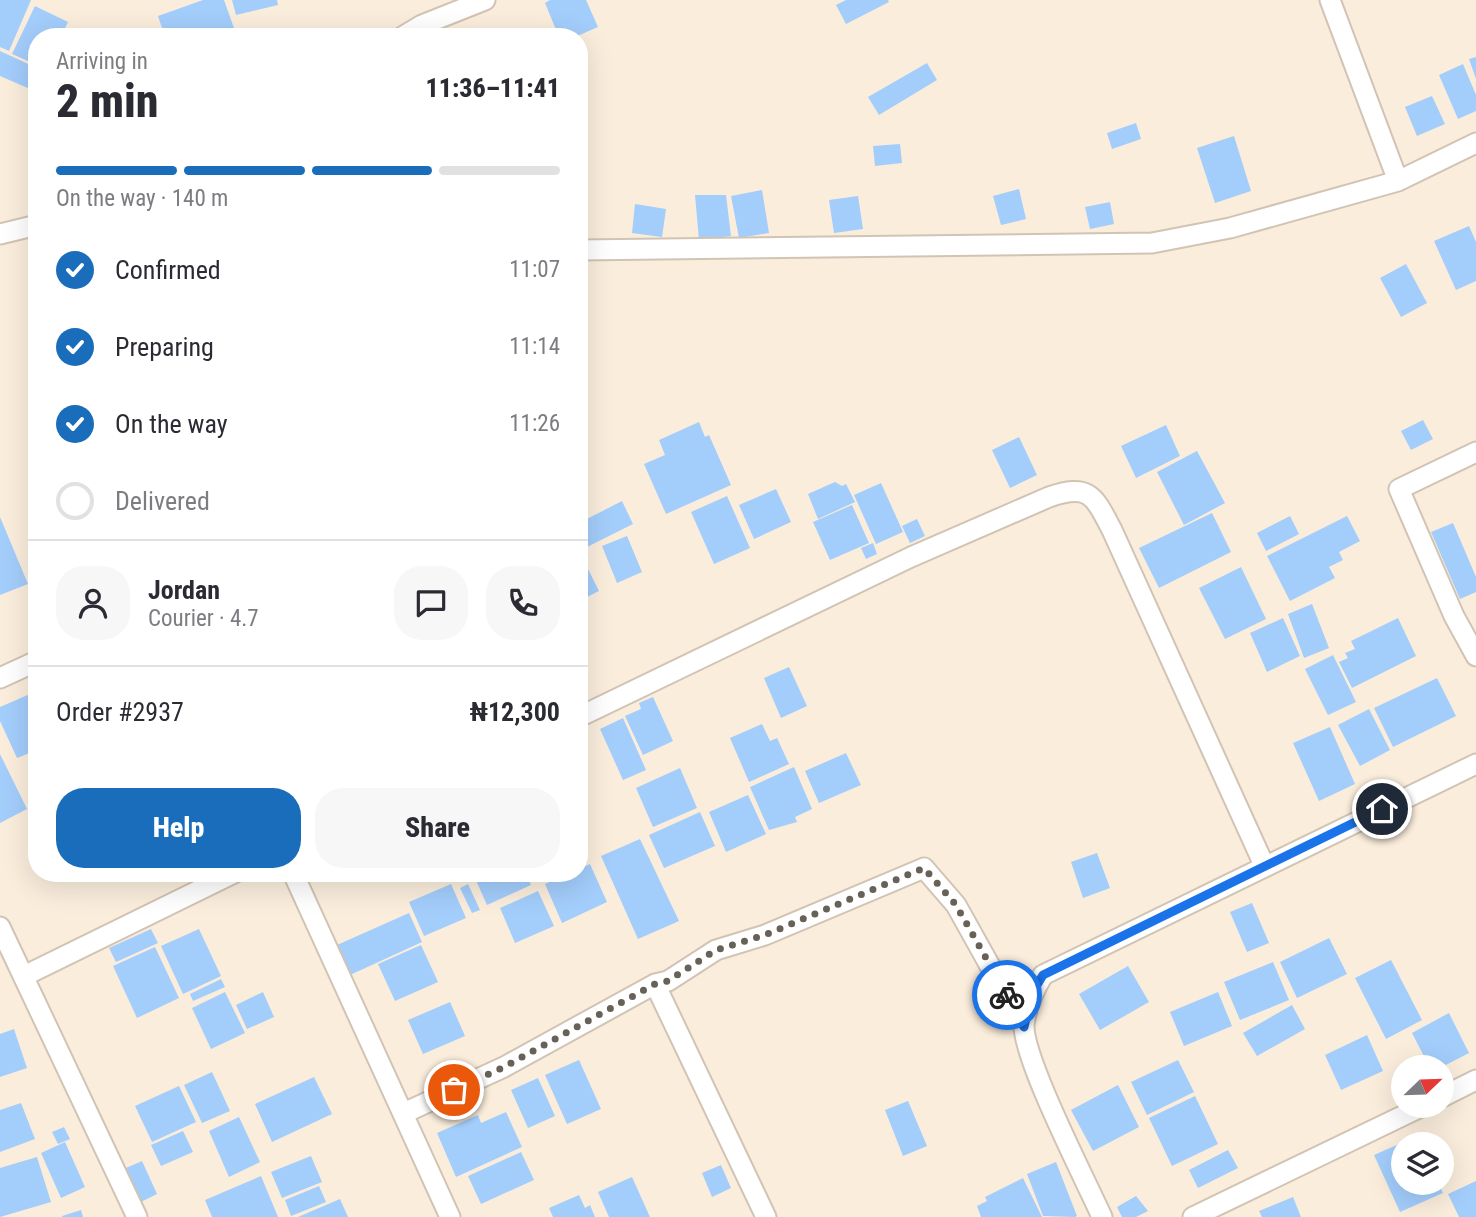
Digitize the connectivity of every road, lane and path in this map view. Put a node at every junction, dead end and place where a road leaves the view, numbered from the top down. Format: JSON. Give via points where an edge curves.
{"nodes":[{"id":1,"x":485,"y":0,"type":"edge"},
{"id":2,"x":1330,"y":0,"type":"edge"},
{"id":3,"x":417,"y":28,"type":"edge"},
{"id":4,"x":1476,"y":143,"type":"edge"},
{"id":5,"x":1398,"y":181,"type":"junction"},
{"id":6,"x":28,"y":227,"type":"edge"},
{"id":7,"x":0,"y":234,"type":"edge"},
{"id":8,"x":588,"y":250,"type":"edge"},
{"id":9,"x":1476,"y":452,"type":"edge"},
{"id":10,"x":1476,"y":656,"type":"edge"},
{"id":11,"x":28,"y":665,"type":"edge"},
{"id":12,"x":0,"y":678,"type":"edge"},
{"id":13,"x":588,"y":712,"type":"edge"},
{"id":14,"x":1476,"y":764,"type":"edge"},
{"id":15,"x":1264,"y":865,"type":"junction"},
{"id":16,"x":216,"y":882,"type":"edge"},
{"id":17,"x":297,"y":882,"type":"edge"},
{"id":18,"x":0,"y":927,"type":"edge"},
{"id":19,"x":24,"y":976,"type":"junction"},
{"id":20,"x":655,"y":984,"type":"junction"},
{"id":21,"x":1024,"y":1027,"type":"junction"},
{"id":22,"x":1476,"y":1080,"type":"edge"},
{"id":23,"x":1454,"y":1091,"type":"edge"},
{"id":24,"x":404,"y":1113,"type":"junction"},
{"id":25,"x":1398,"y":1118,"type":"edge"},
{"id":26,"x":137,"y":1217,"type":"edge"},
{"id":27,"x":450,"y":1217,"type":"edge"},
{"id":28,"x":766,"y":1217,"type":"edge"},
{"id":29,"x":1102,"y":1217,"type":"edge"},
{"id":30,"x":1193,"y":1217,"type":"edge"}],
"edges":[{"from":1,"to":3,"type":"street"},
{"from":2,"to":5,"type":"street"},
{"from":4,"to":5,"type":"street"},
{"from":5,"to":8,"type":"street","via":[[1230,229],[1152,243]]},
{"from":6,"to":7,"type":"street"},
{"from":9,"to":10,"type":"street","via":[[1399,489]]},
{"from":11,"to":12,"type":"street"},
{"from":13,"to":15,"type":"street","via":[[911,558],[1049,497],[1084,491],[1096,500],[1112,530]]},
{"from":14,"to":15,"type":"street"},
{"from":15,"to":21,"type":"street","via":[[1043,975],[1031,995]]},
{"from":16,"to":19,"type":"street"},
{"from":17,"to":24,"type":"street"},
{"from":18,"to":19,"type":"street"},
{"from":19,"to":26,"type":"street"},
{"from":20,"to":21,"type":"street","via":[[668,981],[716,950],[765,935],[924,868],[956,905]]},
{"from":20,"to":24,"type":"street","via":[[504,1067]]},
{"from":20,"to":28,"type":"street"},
{"from":21,"to":29,"type":"street","via":[[1032,1060]]},
{"from":22,"to":23,"type":"street"},
{"from":24,"to":27,"type":"street"},
{"from":25,"to":30,"type":"street"}]}
